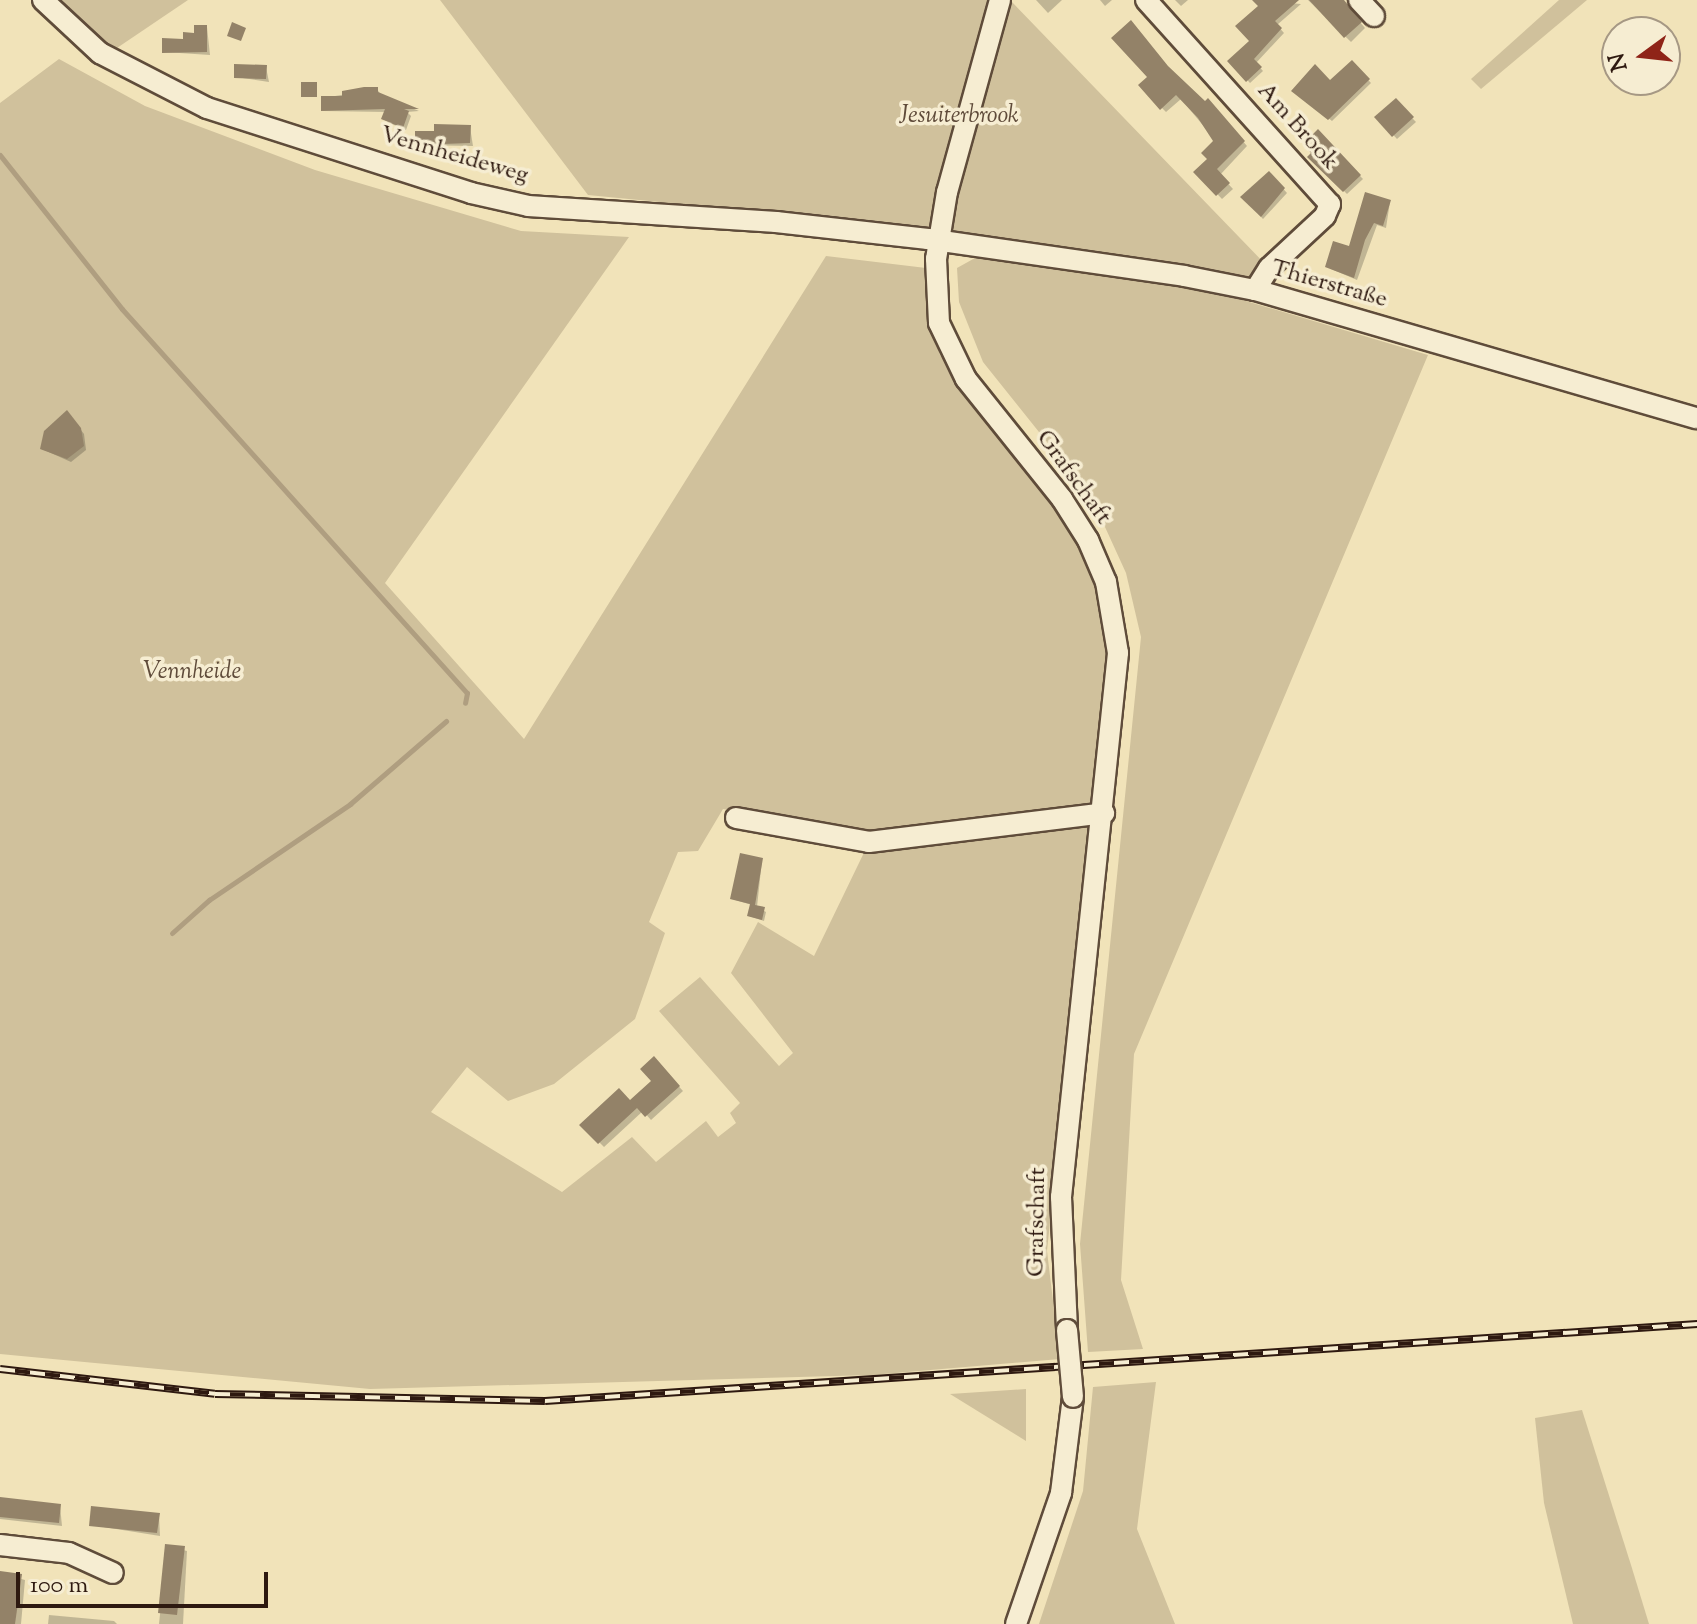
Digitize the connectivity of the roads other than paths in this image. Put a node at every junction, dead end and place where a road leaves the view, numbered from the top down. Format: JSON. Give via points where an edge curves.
{"nodes":[{"id":1,"x":43,"y":0,"type":"edge"},
{"id":2,"x":1000,"y":0,"type":"edge"},
{"id":3,"x":1146,"y":0,"type":"edge"},
{"id":4,"x":1359,"y":0,"type":"edge"},
{"id":5,"x":1374,"y":16,"type":"dead end"},
{"id":6,"x":938,"y":241,"type":"junction"},
{"id":7,"x":1255,"y":290,"type":"junction"},
{"id":8,"x":1697,"y":418,"type":"edge"},
{"id":9,"x":1104,"y":813,"type":"junction"},
{"id":10,"x":736,"y":818,"type":"dead end"},
{"id":11,"x":0,"y":1545,"type":"edge"},
{"id":12,"x":113,"y":1573,"type":"dead end"},
{"id":13,"x":1016,"y":1624,"type":"edge"}],
"edges":[{"from":1,"to":6,"type":"street","name":"Vennheideweg","via":[[100,53],[207,108],[471,193],[528,206],[776,222]]},
{"from":2,"to":6,"type":"street","name":"Grafschaft"},
{"from":3,"to":7,"type":"street","name":"Am Brook","via":[[1330,204],[1325,216],[1269,268]]},
{"from":4,"to":5,"type":"street"},
{"from":6,"to":7,"type":"street","name":"Thierstraße"},
{"from":6,"to":9,"type":"street","name":"Grafschaft","via":[[935,296],[949,351],[1062,499],[1106,582],[1118,653]]},
{"from":7,"to":8,"type":"street","name":"Thierstraße"},
{"from":9,"to":10,"type":"street","via":[[869,842]]},
{"from":9,"to":13,"type":"street","name":"Grafschaft","bridge":true,"via":[[1061,1197],[1073,1397],[1061,1493]]},
{"from":11,"to":12,"type":"street","via":[[69,1553]]}]}
